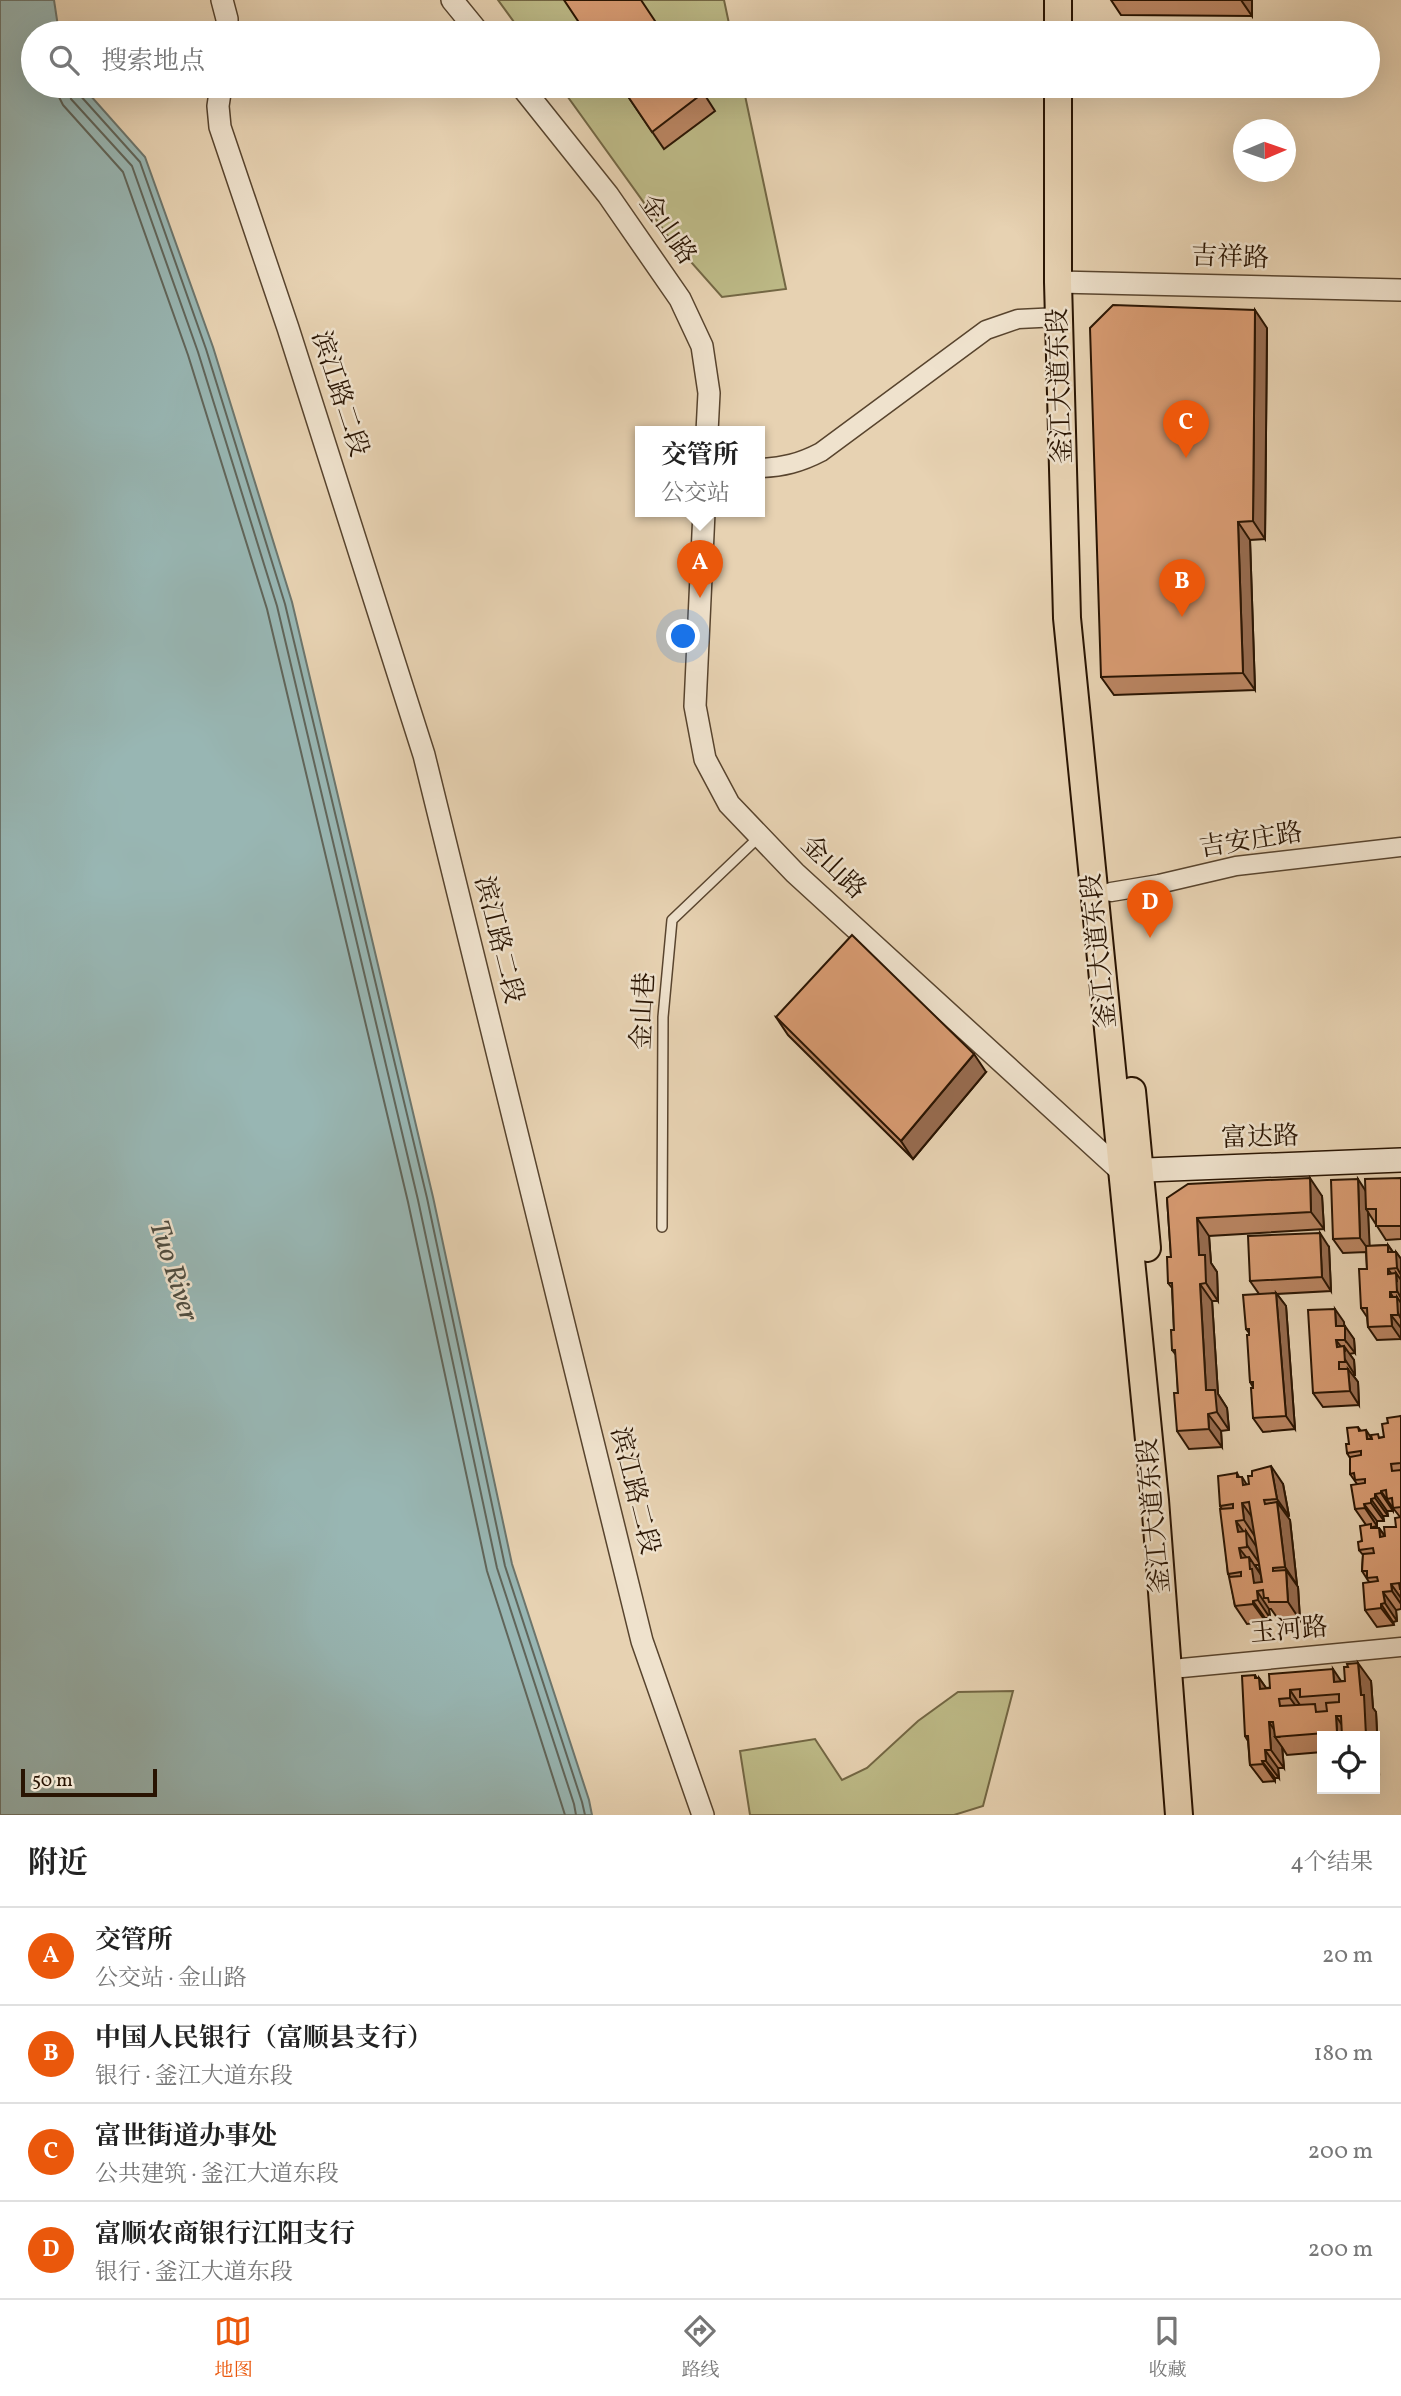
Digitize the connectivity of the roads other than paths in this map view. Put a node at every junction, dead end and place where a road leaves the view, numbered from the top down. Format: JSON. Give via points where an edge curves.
{"nodes":[{"id":1,"x":222,"y":0,"type":"edge"},
{"id":2,"x":452,"y":0,"type":"edge"},
{"id":3,"x":1058,"y":0,"type":"edge"},
{"id":4,"x":1076,"y":0,"type":"edge"},
{"id":5,"x":227,"y":21,"type":"edge"},
{"id":6,"x":469,"y":21,"type":"edge"},
{"id":7,"x":1058,"y":21,"type":"edge"},
{"id":8,"x":1076,"y":21,"type":"edge"},
{"id":9,"x":220,"y":98,"type":"edge"},
{"id":10,"x":531,"y":98,"type":"edge"},
{"id":11,"x":1059,"y":98,"type":"edge"},
{"id":12,"x":1075,"y":98,"type":"edge"},
{"id":13,"x":1067,"y":282,"type":"junction"},
{"id":14,"x":1401,"y":290,"type":"edge"},
{"id":15,"x":1059,"y":317,"type":"junction"},
{"id":16,"x":708,"y":426,"type":"edge"},
{"id":17,"x":765,"y":468,"type":"edge"},
{"id":18,"x":704,"y":517,"type":"edge"},
{"id":19,"x":760,"y":836,"type":"junction"},
{"id":20,"x":1401,"y":847,"type":"edge"},
{"id":21,"x":1111,"y":892,"type":"junction"},
{"id":22,"x":1401,"y":1160,"type":"edge"},
{"id":23,"x":1131,"y":1170,"type":"junction"},
{"id":24,"x":662,"y":1227,"type":"dead end"},
{"id":25,"x":1401,"y":1647,"type":"edge"},
{"id":26,"x":1182,"y":1668,"type":"junction"},
{"id":27,"x":703,"y":1815,"type":"edge"},
{"id":28,"x":1179,"y":1815,"type":"edge"},
{"id":29,"x":1193,"y":1815,"type":"edge"}],
"edges":[{"from":1,"to":5,"type":"street"},
{"from":2,"to":6,"type":"street"},
{"from":3,"to":7,"type":"main road"},
{"from":4,"to":8,"type":"main road"},
{"from":9,"to":27,"type":"street","name":"滨江路二段","via":[[220,127],[424,755],[642,1641]]},
{"from":10,"to":16,"type":"street","name":"金山路","via":[[608,195],[680,299],[702,346]]},
{"from":11,"to":13,"type":"main road","name":"釜江大道东段"},
{"from":12,"to":13,"type":"main road","name":"釜江大道东段"},
{"from":13,"to":14,"type":"street","name":"吉祥路"},
{"from":13,"to":15,"type":"main road","name":"釜江大道东段"},
{"from":13,"to":21,"type":"main road","name":"釜江大道东段","via":[[1084,616]]},
{"from":15,"to":17,"type":"street","via":[[1018,319],[986,330],[821,452],[802,462]]},
{"from":15,"to":23,"type":"main road","name":"釜江大道东段","via":[[1068,618]]},
{"from":18,"to":19,"type":"street","name":"金山路","via":[[695,706],[705,759],[729,804]]},
{"from":19,"to":23,"type":"street","name":"金山路","via":[[795,873]]},
{"from":19,"to":24,"type":"lane","name":"金山巷","via":[[671,920],[663,1017]]},
{"from":20,"to":21,"type":"street","name":"吉安庄路","via":[[1236,866]]},
{"from":21,"to":23,"type":"main road","name":"釜江大道东段"},
{"from":22,"to":23,"type":"main road","name":"富达路"},
{"from":23,"to":26,"type":"main road","name":"釜江大道东段","via":[[1156,1343]]},
{"from":23,"to":28,"type":"main road","name":"釜江大道东段"},
{"from":25,"to":26,"type":"street","name":"玉河路"},
{"from":26,"to":29,"type":"main road","name":"釜江大道东段"}]}
